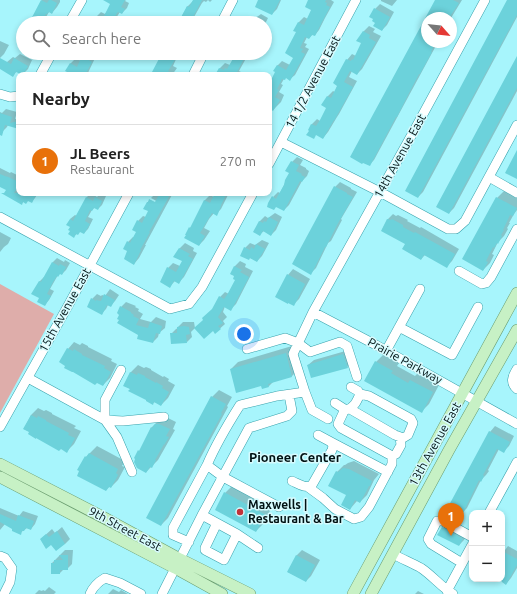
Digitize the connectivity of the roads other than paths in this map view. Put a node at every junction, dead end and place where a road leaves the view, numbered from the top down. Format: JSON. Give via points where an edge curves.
{"nodes":[{"id":1,"x":82,"y":0,"type":"edge"},
{"id":2,"x":233,"y":0,"type":"edge"},
{"id":3,"x":356,"y":0,"type":"edge"},
{"id":4,"x":484,"y":0,"type":"edge"},
{"id":5,"x":73,"y":16,"type":"edge"},
{"id":6,"x":225,"y":16,"type":"edge"},
{"id":7,"x":48,"y":60,"type":"edge"},
{"id":8,"x":200,"y":60,"type":"edge"},
{"id":9,"x":42,"y":72,"type":"edge"},
{"id":10,"x":194,"y":72,"type":"edge"},
{"id":11,"x":0,"y":94,"type":"edge"},
{"id":12,"x":16,"y":96,"type":"edge"},
{"id":13,"x":517,"y":125,"type":"edge"},
{"id":14,"x":281,"y":142,"type":"junction"},
{"id":15,"x":272,"y":158,"type":"edge"},
{"id":16,"x":489,"y":176,"type":"junction"},
{"id":17,"x":380,"y":192,"type":"junction"},
{"id":18,"x":517,"y":193,"type":"edge"},
{"id":19,"x":127,"y":196,"type":"edge"},
{"id":20,"x":251,"y":196,"type":"edge"},
{"id":21,"x":0,"y":217,"type":"edge"},
{"id":22,"x":517,"y":229,"type":"edge"},
{"id":23,"x":514,"y":244,"type":"edge"},
{"id":24,"x":90,"y":265,"type":"junction"},
{"id":25,"x":460,"y":271,"type":"dead end"},
{"id":26,"x":420,"y":289,"type":"dead end"},
{"id":27,"x":517,"y":293,"type":"edge"},
{"id":28,"x":478,"y":307,"type":"dead end"},
{"id":29,"x":313,"y":312,"type":"junction"},
{"id":30,"x":399,"y":326,"type":"junction"},
{"id":31,"x":517,"y":330,"type":"edge"},
{"id":32,"x":298,"y":343,"type":"junction"},
{"id":33,"x":247,"y":349,"type":"dead end"},
{"id":34,"x":386,"y":350,"type":"junction"},
{"id":35,"x":517,"y":369,"type":"edge"},
{"id":36,"x":121,"y":370,"type":"dead end"},
{"id":37,"x":357,"y":377,"type":"dead end"},
{"id":38,"x":28,"y":378,"type":"junction"},
{"id":39,"x":351,"y":387,"type":"dead end"},
{"id":40,"x":517,"y":389,"type":"edge"},
{"id":41,"x":305,"y":392,"type":"junction"},
{"id":42,"x":463,"y":393,"type":"junction"},
{"id":43,"x":360,"y":394,"type":"junction"},
{"id":44,"x":288,"y":395,"type":"junction"},
{"id":45,"x":477,"y":401,"type":"junction"},
{"id":46,"x":335,"y":403,"type":"dead end"},
{"id":47,"x":347,"y":409,"type":"junction"},
{"id":48,"x":164,"y":417,"type":"dead end"},
{"id":49,"x":328,"y":419,"type":"dead end"},
{"id":50,"x":105,"y":420,"type":"junction"},
{"id":51,"x":517,"y":424,"type":"edge"},
{"id":52,"x":0,"y":427,"type":"edge"},
{"id":53,"x":318,"y":435,"type":"dead end"},
{"id":54,"x":400,"y":437,"type":"junction"},
{"id":55,"x":331,"y":442,"type":"junction"},
{"id":56,"x":392,"y":456,"type":"junction"},
{"id":57,"x":517,"y":462,"type":"edge"},
{"id":58,"x":0,"y":464,"type":"edge"},
{"id":59,"x":207,"y":465,"type":"junction"},
{"id":60,"x":132,"y":472,"type":"dead end"},
{"id":61,"x":388,"y":472,"type":"junction"},
{"id":62,"x":0,"y":477,"type":"edge"},
{"id":63,"x":223,"y":477,"type":"junction"},
{"id":64,"x":292,"y":481,"type":"dead end"},
{"id":65,"x":308,"y":487,"type":"junction"},
{"id":66,"x":280,"y":507,"type":"dead end"},
{"id":67,"x":492,"y":510,"type":"edge"},
{"id":68,"x":202,"y":515,"type":"junction"},
{"id":69,"x":217,"y":523,"type":"junction"},
{"id":70,"x":237,"y":534,"type":"junction"},
{"id":71,"x":469,"y":535,"type":"edge"},
{"id":72,"x":188,"y":542,"type":"junction"},
{"id":73,"x":471,"y":546,"type":"edge"},
{"id":74,"x":258,"y":548,"type":"dead end"},
{"id":75,"x":393,"y":554,"type":"junction"},
{"id":76,"x":0,"y":556,"type":"edge"},
{"id":77,"x":177,"y":563,"type":"junction"},
{"id":78,"x":462,"y":563,"type":"junction"},
{"id":79,"x":450,"y":592,"type":"edge"},
{"id":80,"x":4,"y":594,"type":"edge"},
{"id":81,"x":90,"y":594,"type":"edge"},
{"id":82,"x":141,"y":594,"type":"edge"},
{"id":83,"x":162,"y":594,"type":"edge"},
{"id":84,"x":222,"y":594,"type":"edge"},
{"id":85,"x":250,"y":594,"type":"edge"},
{"id":86,"x":353,"y":594,"type":"edge"},
{"id":87,"x":371,"y":594,"type":"edge"}],
"edges":[{"from":1,"to":5,"type":"street"},
{"from":2,"to":6,"type":"street"},
{"from":3,"to":14,"type":"street","name":"14 1/2 Avenue East"},
{"from":4,"to":17,"type":"street","name":"14th Avenue East"},
{"from":7,"to":9,"type":"street"},
{"from":8,"to":10,"type":"street"},
{"from":11,"to":12,"type":"street"},
{"from":13,"to":16,"type":"street"},
{"from":14,"to":15,"type":"street","name":"14 1/2 Avenue East"},
{"from":14,"to":17,"type":"street"},
{"from":16,"to":17,"type":"street","via":[[465,221],[456,229],[448,229]]},
{"from":16,"to":18,"type":"street"},
{"from":17,"to":29,"type":"street","name":"14th Avenue East"},
{"from":19,"to":24,"type":"street","name":"15th Avenue East"},
{"from":20,"to":24,"type":"street","via":[[202,287],[189,304],[170,309]]},
{"from":21,"to":24,"type":"street"},
{"from":22,"to":23,"type":"street"},
{"from":23,"to":25,"type":"street","via":[[486,283],[482,284]]},
{"from":24,"to":38,"type":"street","name":"15th Avenue East"},
{"from":26,"to":30,"type":"street"},
{"from":27,"to":42,"type":"main road","name":"13th Avenue East"},
{"from":28,"to":30,"type":"street","via":[[452,355]]},
{"from":29,"to":32,"type":"street","name":"14th Avenue East"},
{"from":29,"to":34,"type":"street","name":"Prairie Parkway"},
{"from":30,"to":34,"type":"street"},
{"from":31,"to":45,"type":"main road","name":"13th Avenue East"},
{"from":32,"to":33,"type":"street","via":[[285,338]]},
{"from":32,"to":37,"type":"street","via":[[310,352],[340,342],[347,346]]},
{"from":32,"to":41,"type":"street","name":"14th Avenue East","via":[[293,354]]},
{"from":34,"to":42,"type":"street","name":"Prairie Parkway"},
{"from":35,"to":40,"type":"street","via":[[512,382]]},
{"from":36,"to":50,"type":"street","via":[[105,400]]},
{"from":38,"to":50,"type":"street"},
{"from":38,"to":52,"type":"street","name":"15th Avenue East"},
{"from":39,"to":43,"type":"street"},
{"from":41,"to":44,"type":"street"},
{"from":41,"to":49,"type":"street","name":"14th Avenue East","via":[[312,410]]},
{"from":42,"to":45,"type":"street","name":"Prairie Parkway"},
{"from":42,"to":86,"type":"main road","name":"13th Avenue East"},
{"from":43,"to":47,"type":"street","via":[[358,400]]},
{"from":43,"to":54,"type":"street","via":[[369,396],[411,419],[413,423],[408,435]]},
{"from":44,"to":59,"type":"street","via":[[240,405]]},
{"from":44,"to":63,"type":"street","via":[[292,411],[287,416],[249,428]]},
{"from":45,"to":51,"type":"street","name":"Prairie Parkway"},
{"from":45,"to":75,"type":"main road","name":"13th Avenue East"},
{"from":46,"to":47,"type":"street"},
{"from":47,"to":54,"type":"street"},
{"from":47,"to":56,"type":"street","via":[[338,424],[341,428]]},
{"from":48,"to":50,"type":"street"},
{"from":50,"to":60,"type":"street","via":[[117,437]]},
{"from":53,"to":55,"type":"street"},
{"from":54,"to":56,"type":"street","via":[[401,445]]},
{"from":55,"to":61,"type":"street"},
{"from":55,"to":65,"type":"street","via":[[332,450],[312,485]]},
{"from":56,"to":61,"type":"street"},
{"from":57,"to":67,"type":"street"},
{"from":58,"to":77,"type":"main road","name":"9th Street East","via":[[101,516]]},
{"from":59,"to":63,"type":"street"},
{"from":59,"to":72,"type":"street","via":[[173,528],[173,534]]},
{"from":61,"to":65,"type":"street","via":[[369,507],[361,516],[354,519],[336,509]]},
{"from":62,"to":77,"type":"main road","name":"9th Street East"},
{"from":63,"to":66,"type":"street"},
{"from":63,"to":68,"type":"street"},
{"from":64,"to":65,"type":"street"},
{"from":68,"to":69,"type":"street"},
{"from":68,"to":72,"type":"street"},
{"from":69,"to":70,"type":"street"},
{"from":69,"to":70,"type":"street","via":[[205,550],[224,560]]},
{"from":70,"to":74,"type":"street"},
{"from":71,"to":78,"type":"street","via":[[443,520],[437,521],[428,539],[431,544]]},
{"from":72,"to":77,"type":"street"},
{"from":73,"to":78,"type":"street"},
{"from":75,"to":79,"type":"street","via":[[422,568]]},
{"from":75,"to":87,"type":"main road","name":"13th Avenue East"},
{"from":76,"to":80,"type":"street","via":[[5,558],[12,568],[10,582]]},
{"from":77,"to":83,"type":"street"},
{"from":77,"to":84,"type":"main road","name":"9th Street East"},
{"from":77,"to":85,"type":"main road","name":"9th Street East"},
{"from":78,"to":79,"type":"street"},
{"from":81,"to":82,"type":"street","via":[[98,581],[105,578]]}]}
